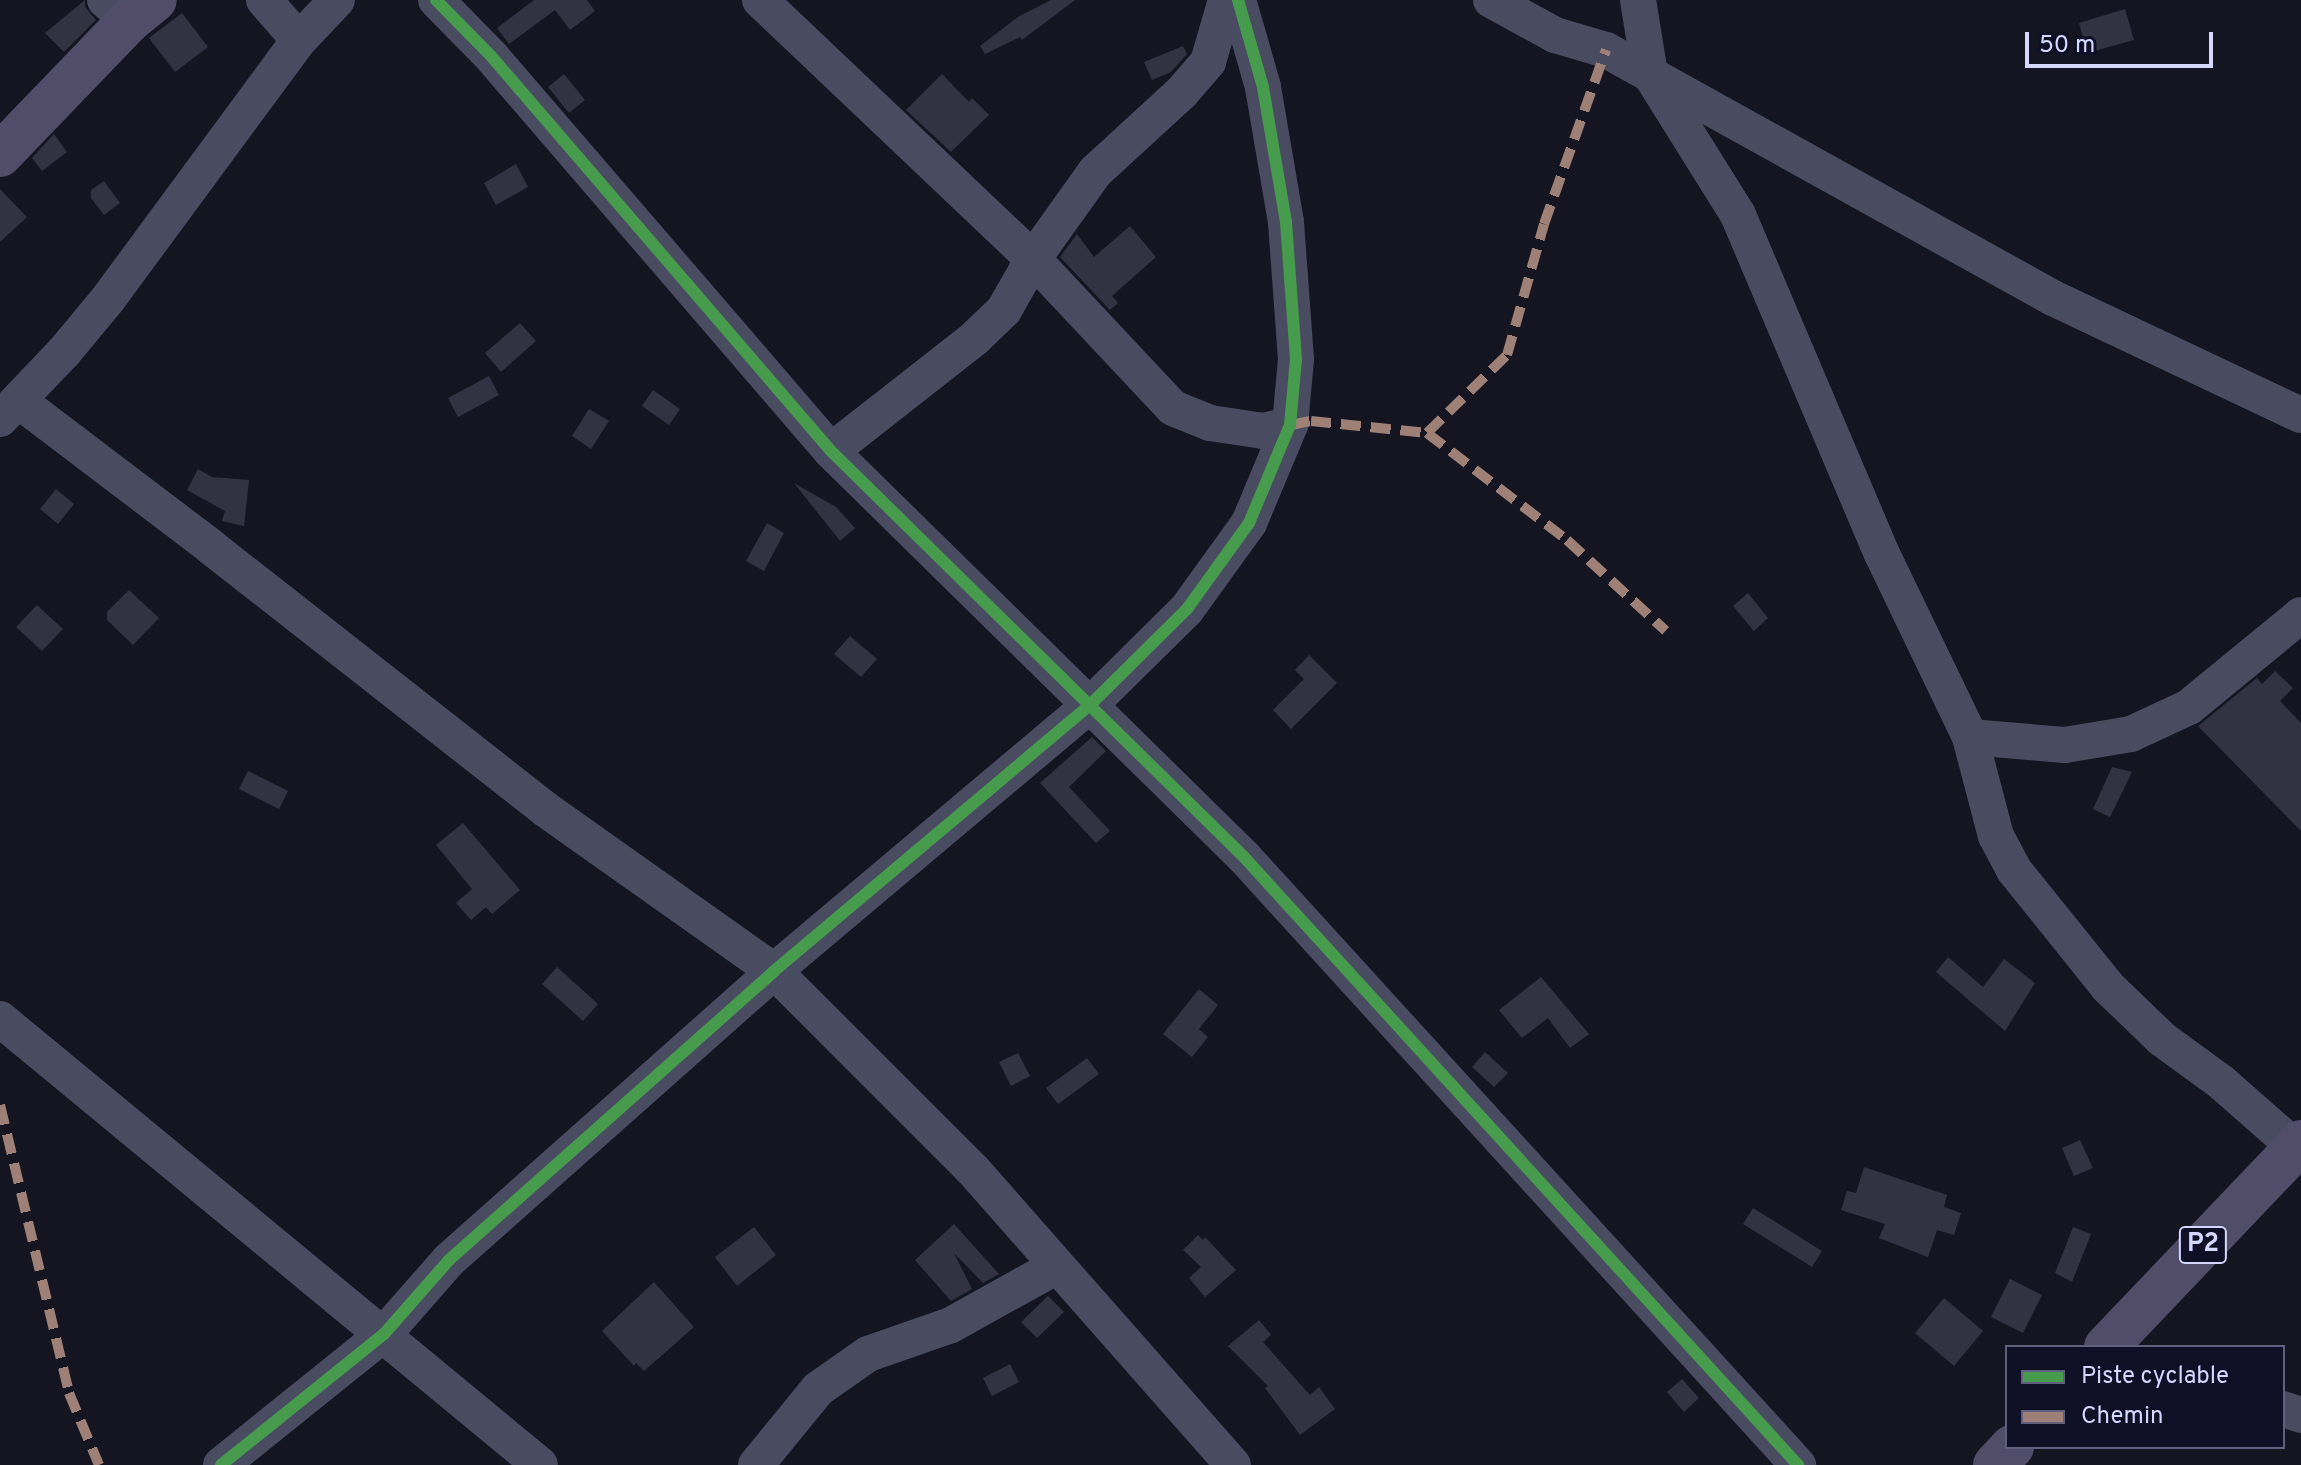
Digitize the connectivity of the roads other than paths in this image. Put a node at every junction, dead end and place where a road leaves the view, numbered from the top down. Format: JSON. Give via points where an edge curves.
{"nodes":[{"id":1,"x":264,"y":0,"type":"edge"},
{"id":2,"x":337,"y":0,"type":"edge"},
{"id":3,"x":436,"y":0,"type":"edge"},
{"id":4,"x":760,"y":0,"type":"edge"},
{"id":5,"x":1226,"y":0,"type":"edge"},
{"id":6,"x":1238,"y":0,"type":"edge"},
{"id":7,"x":1491,"y":0,"type":"edge"},
{"id":8,"x":1638,"y":0,"type":"edge"},
{"id":9,"x":130,"y":7,"type":"edge"},
{"id":10,"x":299,"y":40,"type":"junction"},
{"id":11,"x":1650,"y":74,"type":"junction"},
{"id":12,"x":0,"y":155,"type":"edge"},
{"id":13,"x":1033,"y":259,"type":"junction"},
{"id":14,"x":10,"y":410,"type":"edge"},
{"id":15,"x":2301,"y":415,"type":"edge"},
{"id":16,"x":1290,"y":425,"type":"junction"},
{"id":17,"x":831,"y":451,"type":"junction"},
{"id":18,"x":2301,"y":615,"type":"edge"},
{"id":19,"x":1090,"y":705,"type":"junction"},
{"id":20,"x":1970,"y":737,"type":"junction"},
{"id":21,"x":774,"y":971,"type":"junction"},
{"id":22,"x":0,"y":1019,"type":"edge"},
{"id":23,"x":2298,"y":1145,"type":"edge"},
{"id":24,"x":1057,"y":1266,"type":"junction"},
{"id":25,"x":384,"y":1334,"type":"junction"},
{"id":26,"x":2108,"y":1345,"type":"edge"},
{"id":27,"x":2010,"y":1449,"type":"edge"},
{"id":28,"x":221,"y":1465,"type":"edge"},
{"id":29,"x":540,"y":1465,"type":"edge"},
{"id":30,"x":756,"y":1465,"type":"edge"},
{"id":31,"x":1233,"y":1465,"type":"edge"},
{"id":32,"x":1798,"y":1465,"type":"edge"},
{"id":33,"x":1995,"y":1465,"type":"edge"}],
"edges":[{"from":1,"to":10,"type":"street"},
{"from":2,"to":10,"type":"street"},
{"from":3,"to":17,"type":"street","via":[[541,113]]},
{"from":4,"to":13,"type":"street"},
{"from":5,"to":13,"type":"street","via":[[1208,62],[1095,172]]},
{"from":6,"to":16,"type":"street","via":[[1263,87],[1286,222],[1296,359]]},
{"from":7,"to":11,"type":"street","via":[[1555,35],[1606,50]]},
{"from":8,"to":11,"type":"street"},
{"from":9,"to":12,"type":"main road"},
{"from":10,"to":14,"type":"street","via":[[145,252]]},
{"from":11,"to":15,"type":"street","via":[[2053,298]]},
{"from":11,"to":20,"type":"street","via":[[1738,215],[1882,554]]},
{"from":13,"to":16,"type":"street","via":[[1173,408],[1210,423],[1263,431]]},
{"from":13,"to":17,"type":"street","via":[[1004,310],[975,338]]},
{"from":14,"to":21,"type":"street","via":[[199,537],[545,809]]},
{"from":16,"to":19,"type":"street","via":[[1249,523],[1187,609]]},
{"from":17,"to":19,"type":"street"},
{"from":18,"to":20,"type":"street","via":[[2189,707],[2131,734],[2065,745]]},
{"from":19,"to":21,"type":"street"},
{"from":19,"to":32,"type":"street","via":[[1244,857]]},
{"from":20,"to":23,"type":"street","via":[[1996,836],[2014,870],[2108,987],[2162,1039]]},
{"from":21,"to":24,"type":"street","via":[[973,1170]]},
{"from":21,"to":25,"type":"street","via":[[449,1260]]},
{"from":22,"to":25,"type":"street"},
{"from":23,"to":26,"type":"main road","number":"P2"},
{"from":24,"to":30,"type":"street","via":[[951,1325],[868,1354],[818,1389]]},
{"from":24,"to":31,"type":"street"},
{"from":25,"to":28,"type":"street"},
{"from":25,"to":29,"type":"street"},
{"from":27,"to":33,"type":"main road"}]}
